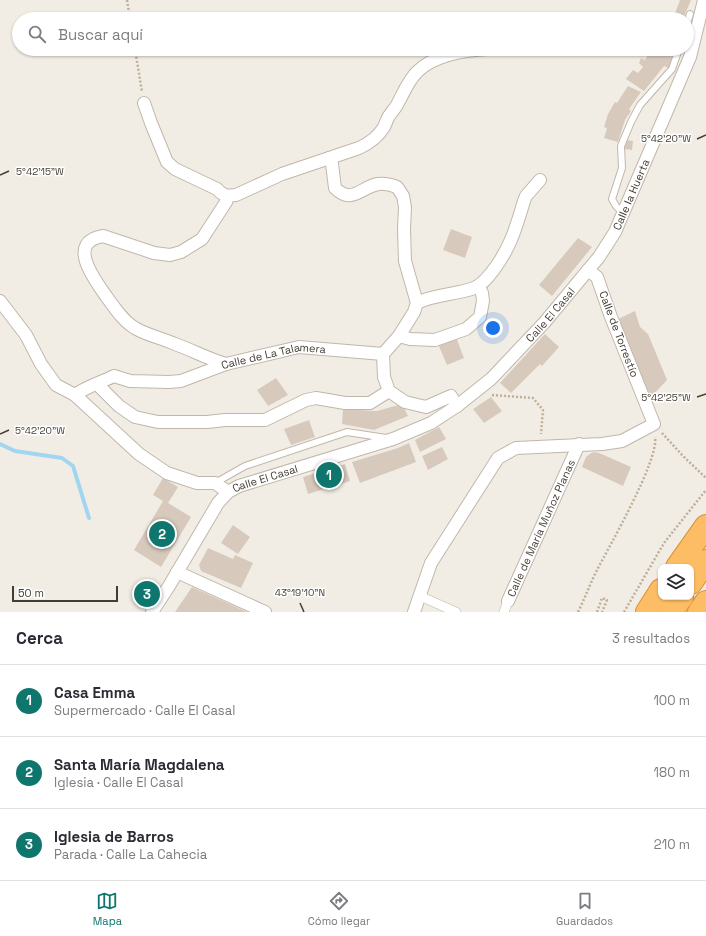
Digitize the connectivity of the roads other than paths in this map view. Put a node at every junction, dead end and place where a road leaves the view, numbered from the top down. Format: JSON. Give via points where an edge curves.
{"nodes":[{"id":1,"x":704,"y":0,"type":"edge"},
{"id":2,"x":694,"y":41,"type":"edge"},
{"id":3,"x":449,"y":56,"type":"edge"},
{"id":4,"x":677,"y":56,"type":"edge"},
{"id":5,"x":690,"y":56,"type":"edge"},
{"id":6,"x":144,"y":103,"type":"road end"},
{"id":7,"x":329,"y":158,"type":"junction"},
{"id":8,"x":540,"y":180,"type":"dead end"},
{"id":9,"x":228,"y":196,"type":"junction"},
{"id":10,"x":623,"y":213,"type":"junction"},
{"id":11,"x":588,"y":270,"type":"junction"},
{"id":12,"x":478,"y":286,"type":"junction"},
{"id":13,"x":0,"y":301,"type":"edge"},
{"id":14,"x":417,"y":302,"type":"junction"},
{"id":15,"x":399,"y":336,"type":"junction"},
{"id":16,"x":383,"y":354,"type":"junction"},
{"id":17,"x":226,"y":364,"type":"junction"},
{"id":18,"x":97,"y":384,"type":"junction"},
{"id":19,"x":389,"y":391,"type":"junction"},
{"id":20,"x":75,"y":395,"type":"junction"},
{"id":21,"x":457,"y":406,"type":"junction"},
{"id":22,"x":393,"y":439,"type":"junction"},
{"id":23,"x":578,"y":444,"type":"junction"},
{"id":24,"x":215,"y":483,"type":"junction"},
{"id":25,"x":228,"y":492,"type":"junction"},
{"id":26,"x":706,"y":526,"type":"edge"},
{"id":27,"x":706,"y":561,"type":"edge"},
{"id":28,"x":679,"y":564,"type":"edge"},
{"id":29,"x":177,"y":572,"type":"junction"},
{"id":30,"x":694,"y":579,"type":"edge"},
{"id":31,"x":658,"y":595,"type":"edge"},
{"id":32,"x":420,"y":596,"type":"junction"},
{"id":33,"x":680,"y":600,"type":"edge"},
{"id":34,"x":706,"y":602,"type":"edge"},
{"id":35,"x":506,"y":607,"type":"edge"},
{"id":36,"x":152,"y":612,"type":"edge"},
{"id":37,"x":265,"y":612,"type":"edge"},
{"id":38,"x":414,"y":612,"type":"edge"},
{"id":39,"x":456,"y":612,"type":"edge"},
{"id":40,"x":647,"y":612,"type":"edge"},
{"id":41,"x":671,"y":612,"type":"edge"},
{"id":42,"x":699,"y":612,"type":"edge"}],
"edges":[{"from":1,"to":2,"type":"street","name":"Calle la Huerta"},
{"from":3,"to":7,"type":"street","via":[[426,64],[417,72],[406,86],[378,136],[370,143]]},
{"from":4,"to":10,"type":"lane","via":[[672,69],[640,106],[621,146],[622,168],[612,199]]},
{"from":5,"to":10,"type":"street","name":"Calle la Huerta"},
{"from":6,"to":9,"type":"street","via":[[167,162],[175,169]]},
{"from":7,"to":9,"type":"street"},
{"from":7,"to":14,"type":"street","via":[[335,188],[340,193],[356,194],[378,184],[398,187],[405,207],[405,261]]},
{"from":8,"to":12,"type":"street","via":[[526,196],[510,244],[485,281]]},
{"from":9,"to":17,"type":"street","name":"Calle de La Talamera","via":[[202,239],[181,252],[170,255],[154,253],[103,236],[90,241],[85,250],[88,269],[96,283],[114,307],[135,328]]},
{"from":10,"to":11,"type":"street","name":"Calle la Huerta","via":[[615,232]]},
{"from":11,"to":21,"type":"street","name":"Calle El Casal","via":[[509,362],[483,387]]},
{"from":11,"to":23,"type":"street","name":"Calle de Torrestío","via":[[597,277],[654,424],[622,441]]},
{"from":12,"to":14,"type":"street"},
{"from":12,"to":15,"type":"street","via":[[483,301],[480,317],[466,329],[435,340]]},
{"from":13,"to":20,"type":"street","via":[[26,335],[41,364],[56,385]]},
{"from":14,"to":15,"type":"street","via":[[414,312]]},
{"from":15,"to":16,"type":"street"},
{"from":16,"to":17,"type":"street","name":"Calle de La Talamera","via":[[299,347]]},
{"from":16,"to":19,"type":"street","via":[[384,377]]},
{"from":17,"to":18,"type":"street","via":[[181,381],[130,381],[114,376]]},
{"from":18,"to":19,"type":"street","via":[[119,406],[135,417],[158,422],[265,420],[311,399],[370,403]]},
{"from":18,"to":20,"type":"street"},
{"from":19,"to":21,"type":"street","via":[[405,402],[426,407],[451,396]]},
{"from":20,"to":24,"type":"street","via":[[139,454],[168,474],[197,483]]},
{"from":21,"to":22,"type":"street","name":"Calle El Casal","via":[[431,423]]},
{"from":22,"to":24,"type":"lane","name":"Calle El Casal","via":[[347,432],[245,466]]},
{"from":22,"to":25,"type":"street","name":"Calle El Casal","via":[[239,486]]},
{"from":23,"to":32,"type":"street","via":[[516,448],[498,458],[431,563]]},
{"from":23,"to":35,"type":"street","name":"Calle de María Muñoz Planas"},
{"from":24,"to":25,"type":"street"},
{"from":25,"to":29,"type":"street","name":"Calle El Casal","via":[[218,503]]},
{"from":26,"to":28,"type":"highway"},
{"from":27,"to":30,"type":"highway"},
{"from":29,"to":36,"type":"street","name":"Calle El Casal"},
{"from":29,"to":37,"type":"street"},
{"from":31,"to":40,"type":"highway"},
{"from":32,"to":38,"type":"street"},
{"from":32,"to":39,"type":"street"},
{"from":33,"to":41,"type":"highway"},
{"from":34,"to":42,"type":"highway"}]}
